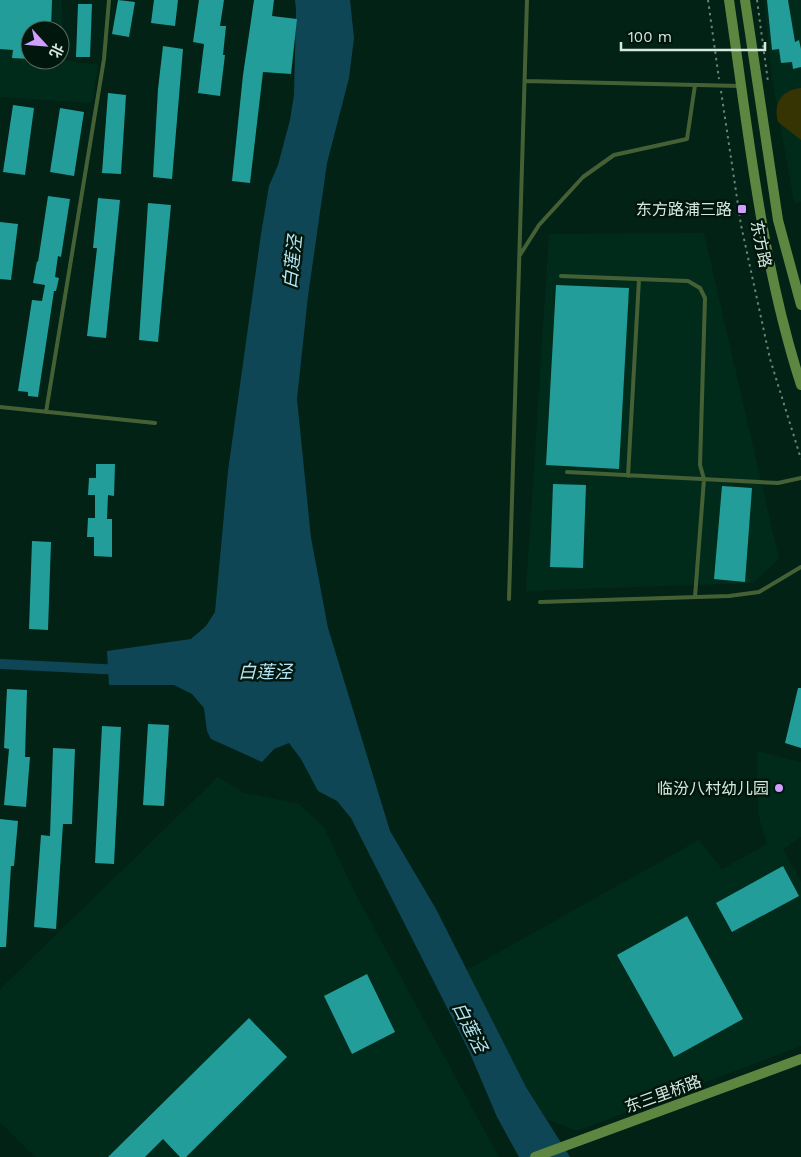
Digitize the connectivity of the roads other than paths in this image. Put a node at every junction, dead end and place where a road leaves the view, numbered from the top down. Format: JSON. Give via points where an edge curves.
{"nodes":[{"id":1,"x":109,"y":0,"type":"edge"},
{"id":2,"x":528,"y":0,"type":"edge"},
{"id":3,"x":729,"y":0,"type":"edge"},
{"id":4,"x":745,"y":0,"type":"edge"},
{"id":5,"x":525,"y":81,"type":"junction"},
{"id":6,"x":695,"y":85,"type":"junction"},
{"id":7,"x":742,"y":86,"type":"junction"},
{"id":8,"x":520,"y":256,"type":"junction"},
{"id":9,"x":561,"y":276,"type":"dead end"},
{"id":10,"x":639,"y":279,"type":"junction"},
{"id":11,"x":801,"y":305,"type":"edge"},
{"id":12,"x":801,"y":385,"type":"edge"},
{"id":13,"x":0,"y":407,"type":"edge"},
{"id":14,"x":46,"y":412,"type":"junction"},
{"id":15,"x":155,"y":423,"type":"dead end"},
{"id":16,"x":567,"y":472,"type":"dead end"},
{"id":17,"x":628,"y":476,"type":"junction"},
{"id":18,"x":801,"y":478,"type":"edge"},
{"id":19,"x":704,"y":479,"type":"junction"},
{"id":20,"x":801,"y":567,"type":"edge"},
{"id":21,"x":696,"y":597,"type":"junction"},
{"id":22,"x":509,"y":599,"type":"dead end"},
{"id":23,"x":540,"y":602,"type":"dead end"},
{"id":24,"x":801,"y":1059,"type":"edge"},
{"id":25,"x":535,"y":1157,"type":"edge"}],
"edges":[{"from":1,"to":14,"type":"lane","via":[[104,59]]},
{"from":2,"to":5,"type":"lane"},
{"from":3,"to":7,"type":"main road","name":"东方路"},
{"from":4,"to":11,"type":"main road","name":"东方路","via":[[778,220]]},
{"from":5,"to":6,"type":"lane"},
{"from":5,"to":8,"type":"lane"},
{"from":6,"to":7,"type":"lane"},
{"from":6,"to":8,"type":"lane","via":[[687,138],[614,155],[583,177],[540,225]]},
{"from":7,"to":12,"type":"main road","name":"东方路","via":[[762,223],[790,352]]},
{"from":8,"to":22,"type":"lane"},
{"from":9,"to":10,"type":"lane"},
{"from":10,"to":17,"type":"lane"},
{"from":10,"to":19,"type":"lane","via":[[688,281],[700,288],[705,298],[700,465]]},
{"from":13,"to":14,"type":"lane"},
{"from":14,"to":15,"type":"lane"},
{"from":16,"to":17,"type":"lane"},
{"from":17,"to":19,"type":"lane"},
{"from":18,"to":19,"type":"lane","via":[[778,483]]},
{"from":19,"to":21,"type":"lane"},
{"from":20,"to":21,"type":"lane","via":[[759,592]]},
{"from":21,"to":23,"type":"lane"},
{"from":24,"to":25,"type":"main road","name":"东三里桥路"}]}
